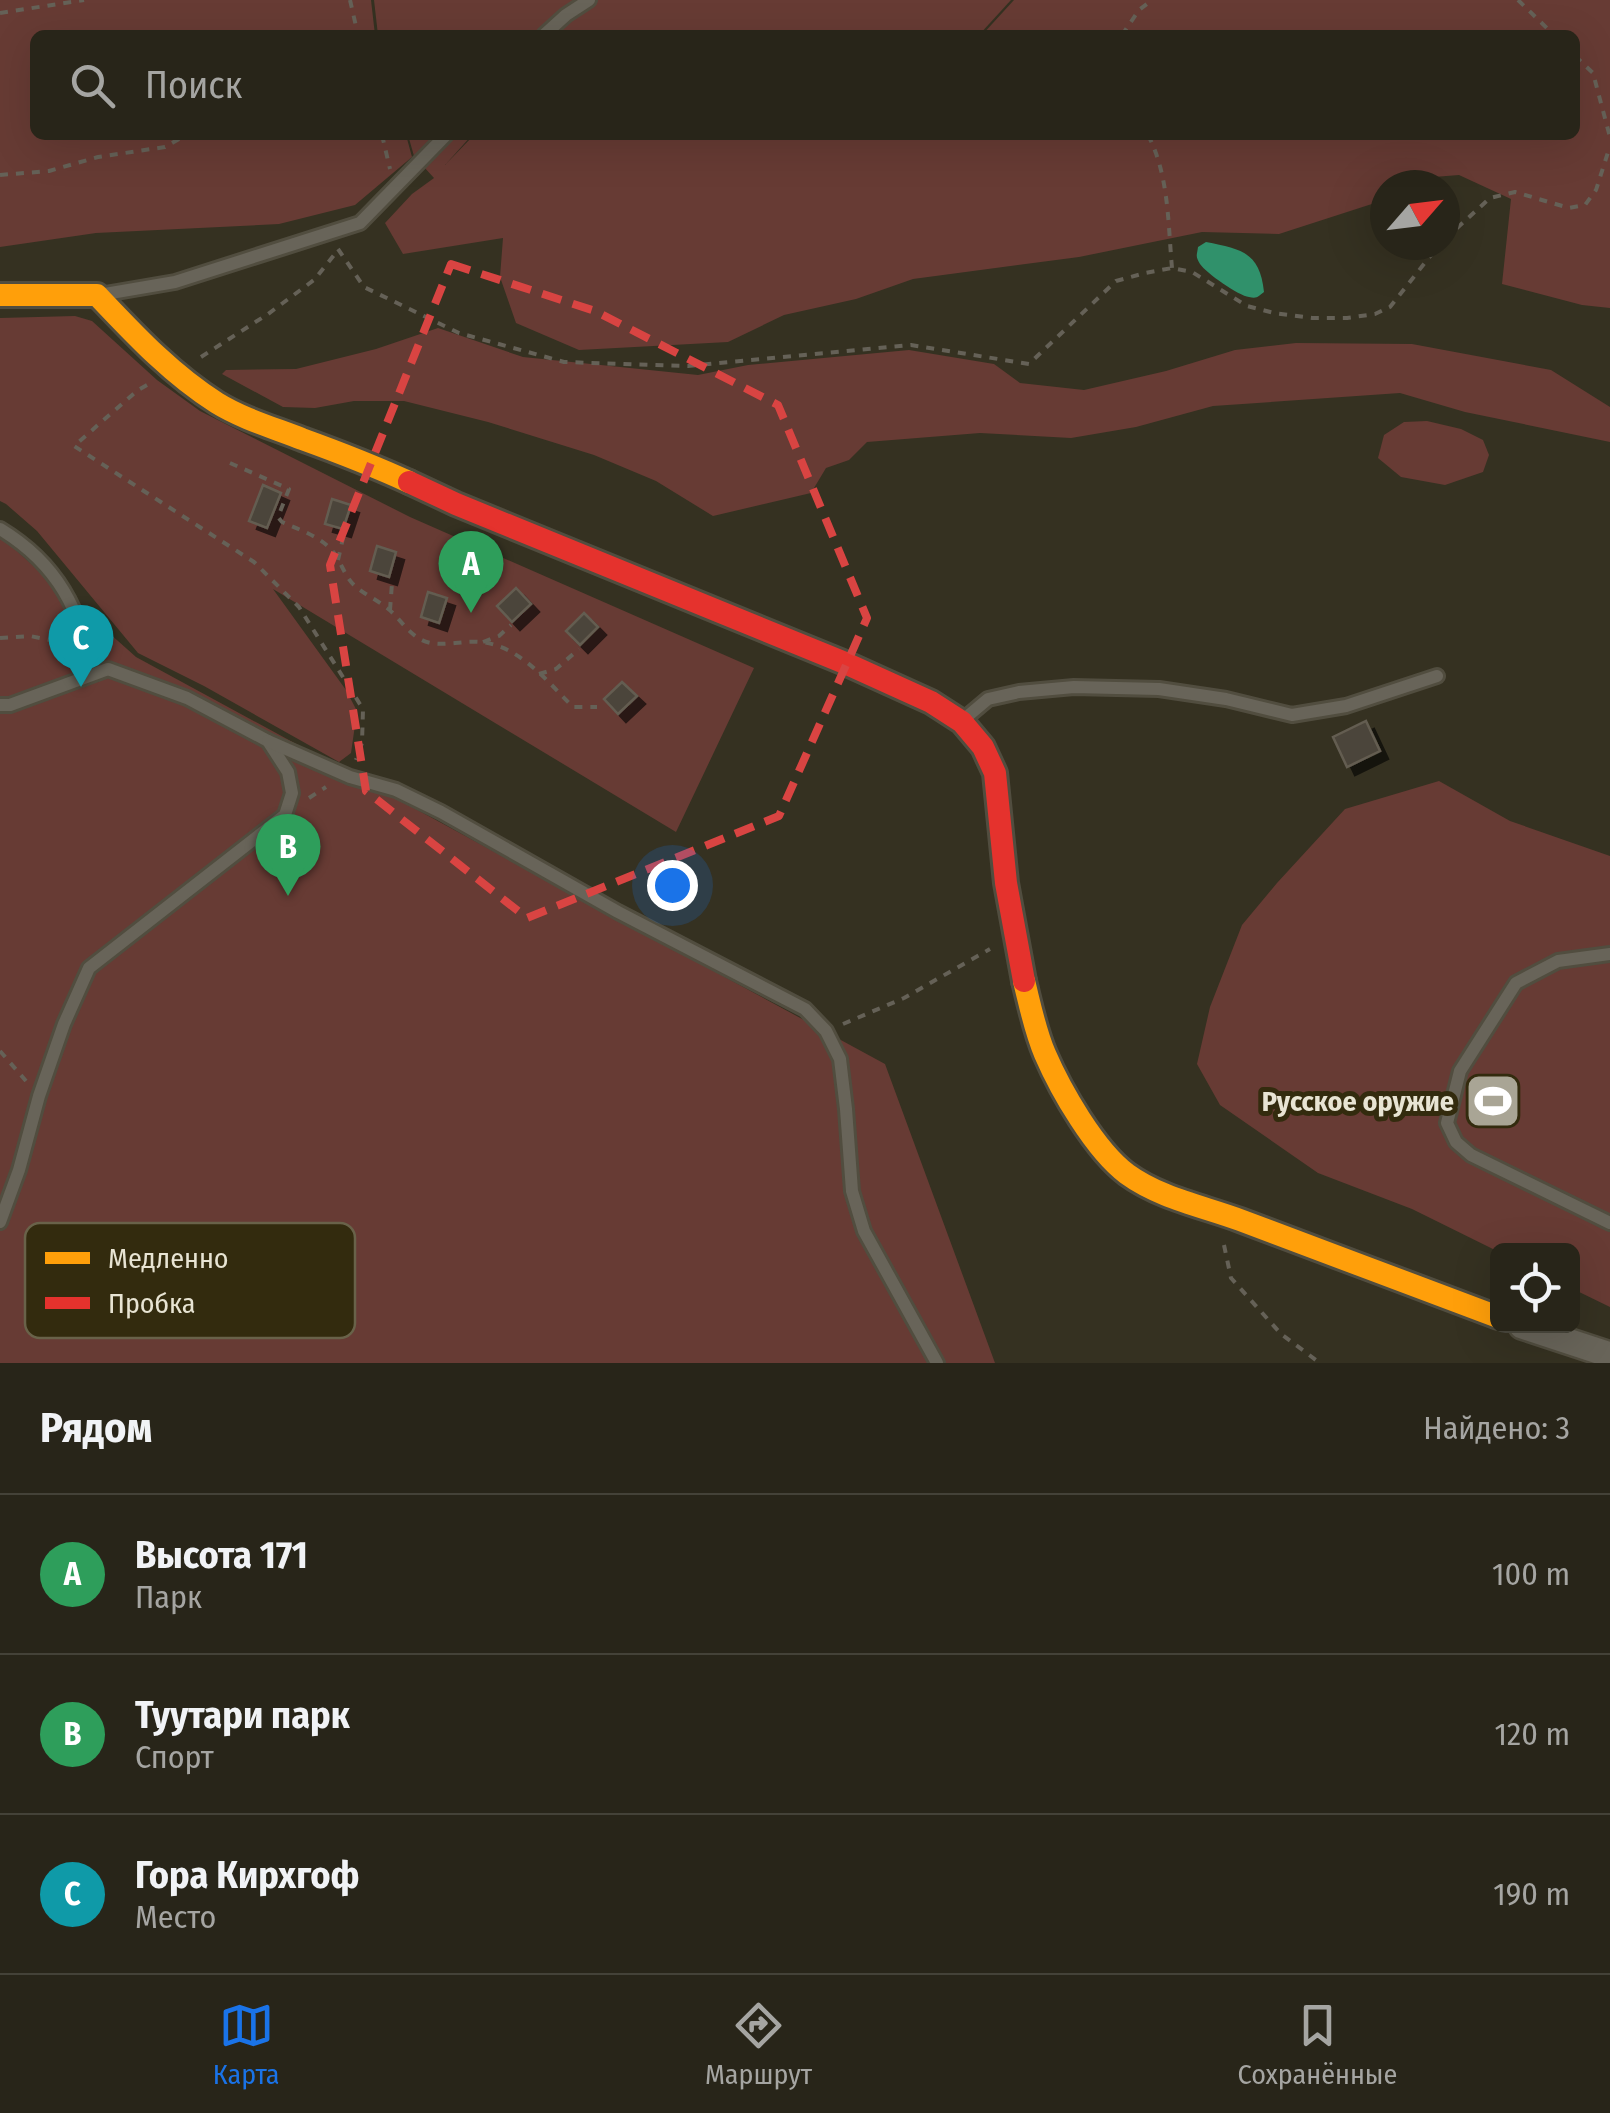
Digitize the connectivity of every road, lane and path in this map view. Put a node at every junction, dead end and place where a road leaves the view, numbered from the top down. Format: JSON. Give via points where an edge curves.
{"nodes":[{"id":1,"x":84,"y":0,"type":"edge"},
{"id":2,"x":350,"y":0,"type":"edge"},
{"id":3,"x":589,"y":0,"type":"edge"},
{"id":4,"x":1152,"y":0,"type":"edge"},
{"id":5,"x":1518,"y":0,"type":"edge"},
{"id":6,"x":0,"y":13,"type":"edge"},
{"id":7,"x":357,"y":30,"type":"edge"},
{"id":8,"x":550,"y":30,"type":"edge"},
{"id":9,"x":1125,"y":30,"type":"edge"},
{"id":10,"x":1549,"y":30,"type":"edge"},
{"id":11,"x":1580,"y":61,"type":"edge"},
{"id":12,"x":1610,"y":137,"type":"edge"},
{"id":13,"x":178,"y":140,"type":"edge"},
{"id":14,"x":383,"y":140,"type":"edge"},
{"id":15,"x":441,"y":140,"type":"edge"},
{"id":16,"x":1150,"y":140,"type":"edge"},
{"id":17,"x":1610,"y":146,"type":"edge"},
{"id":18,"x":0,"y":174,"type":"edge"},
{"id":19,"x":394,"y":189,"type":"junction"},
{"id":20,"x":360,"y":223,"type":"junction"},
{"id":21,"x":1460,"y":225,"type":"edge"},
{"id":22,"x":326,"y":233,"type":"junction"},
{"id":23,"x":1427,"y":260,"type":"edge"},
{"id":24,"x":1172,"y":268,"type":"junction"},
{"id":25,"x":98,"y":294,"type":"junction"},
{"id":26,"x":0,"y":295,"type":"edge"},
{"id":27,"x":167,"y":377,"type":"junction"},
{"id":28,"x":230,"y":463,"type":"dead end"},
{"id":29,"x":0,"y":529,"type":"edge"},
{"id":30,"x":344,"y":534,"type":"dead end"},
{"id":31,"x":338,"y":560,"type":"junction"},
{"id":32,"x":392,"y":583,"type":"dead end"},
{"id":33,"x":390,"y":610,"type":"junction"},
{"id":34,"x":511,"y":624,"type":"dead end"},
{"id":35,"x":0,"y":638,"type":"edge"},
{"id":36,"x":483,"y":642,"type":"junction"},
{"id":37,"x":579,"y":649,"type":"dead end"},
{"id":38,"x":87,"y":670,"type":"junction"},
{"id":39,"x":539,"y":674,"type":"junction"},
{"id":40,"x":1437,"y":676,"type":"dead end"},
{"id":41,"x":0,"y":705,"type":"edge"},
{"id":42,"x":598,"y":707,"type":"dead end"},
{"id":43,"x":962,"y":722,"type":"junction"},
{"id":44,"x":268,"y":741,"type":"junction"},
{"id":45,"x":350,"y":777,"type":"junction"},
{"id":46,"x":284,"y":815,"type":"junction"},
{"id":47,"x":1016,"y":934,"type":"junction"},
{"id":48,"x":1610,"y":954,"type":"edge"},
{"id":49,"x":826,"y":1031,"type":"junction"},
{"id":50,"x":0,"y":1051,"type":"edge"},
{"id":51,"x":39,"y":1096,"type":"junction"},
{"id":52,"x":1216,"y":1211,"type":"junction"},
{"id":53,"x":0,"y":1222,"type":"edge"},
{"id":54,"x":1610,"y":1222,"type":"edge"},
{"id":55,"x":1490,"y":1314,"type":"edge"},
{"id":56,"x":1543,"y":1333,"type":"edge"},
{"id":57,"x":1610,"y":1355,"type":"edge"},
{"id":58,"x":937,"y":1363,"type":"edge"},
{"id":59,"x":1320,"y":1363,"type":"edge"}],
"edges":[{"from":1,"to":6,"type":"path"},
{"from":2,"to":7,"type":"path"},
{"from":3,"to":8,"type":"lane"},
{"from":4,"to":9,"type":"path"},
{"from":5,"to":10,"type":"path"},
{"from":11,"to":12,"type":"path","via":[[1592,74]]},
{"from":13,"to":18,"type":"path","via":[[165,148]]},
{"from":14,"to":19,"type":"path"},
{"from":15,"to":19,"type":"lane"},
{"from":16,"to":24,"type":"path","via":[[1164,186]]},
{"from":17,"to":21,"type":"path","via":[[1585,206],[1569,208],[1515,192],[1490,198]]},
{"from":19,"to":20,"type":"lane"},
{"from":20,"to":22,"type":"lane"},
{"from":20,"to":27,"type":"path","via":[[314,280]]},
{"from":22,"to":24,"type":"path","via":[[364,287],[459,333],[564,362],[688,366],[911,345],[1030,364],[1116,281]]},
{"from":22,"to":25,"type":"lane","via":[[175,282]]},
{"from":23,"to":24,"type":"path","via":[[1390,307],[1347,318],[1247,306],[1192,272]]},
{"from":25,"to":26,"type":"street"},
{"from":25,"to":27,"type":"street"},
{"from":27,"to":43,"type":"street","via":[[249,419],[845,663]]},
{"from":27,"to":45,"type":"path","via":[[138,390],[74,446],[254,562],[299,607],[363,709],[362,743]]},
{"from":28,"to":31,"type":"path","via":[[289,489],[278,517],[324,543]]},
{"from":29,"to":38,"type":"lane","via":[[66,591],[81,624]]},
{"from":30,"to":31,"type":"path"},
{"from":31,"to":33,"type":"path","via":[[354,585]]},
{"from":32,"to":33,"type":"path"},
{"from":33,"to":36,"type":"path","via":[[426,643]]},
{"from":34,"to":36,"type":"path"},
{"from":35,"to":38,"type":"path","via":[[64,642]]},
{"from":36,"to":39,"type":"path","via":[[513,653]]},
{"from":37,"to":39,"type":"path"},
{"from":38,"to":41,"type":"lane"},
{"from":38,"to":44,"type":"lane","via":[[108,669],[187,698]]},
{"from":39,"to":42,"type":"path","via":[[573,707]]},
{"from":40,"to":43,"type":"lane","via":[[1346,706],[1292,715],[1159,689],[1074,687],[988,699]]},
{"from":43,"to":47,"type":"street","via":[[995,773]]},
{"from":44,"to":45,"type":"lane"},
{"from":44,"to":46,"type":"lane","via":[[288,772],[292,794]]},
{"from":45,"to":46,"type":"path"},
{"from":45,"to":49,"type":"lane","via":[[441,812],[804,1009]]},
{"from":46,"to":51,"type":"lane","via":[[89,968]]},
{"from":47,"to":49,"type":"path","via":[[904,998]]},
{"from":47,"to":52,"type":"street","via":[[1034,1022],[1082,1122],[1134,1178]]},
{"from":48,"to":54,"type":"lane","via":[[1558,961],[1516,982],[1460,1072],[1446,1123],[1471,1154]]},
{"from":49,"to":58,"type":"lane","via":[[840,1058],[852,1190],[864,1231]]},
{"from":50,"to":51,"type":"path"},
{"from":51,"to":53,"type":"lane"},
{"from":52,"to":55,"type":"street"},
{"from":52,"to":59,"type":"path","via":[[1231,1278],[1281,1334]]},
{"from":56,"to":57,"type":"street"}]}
